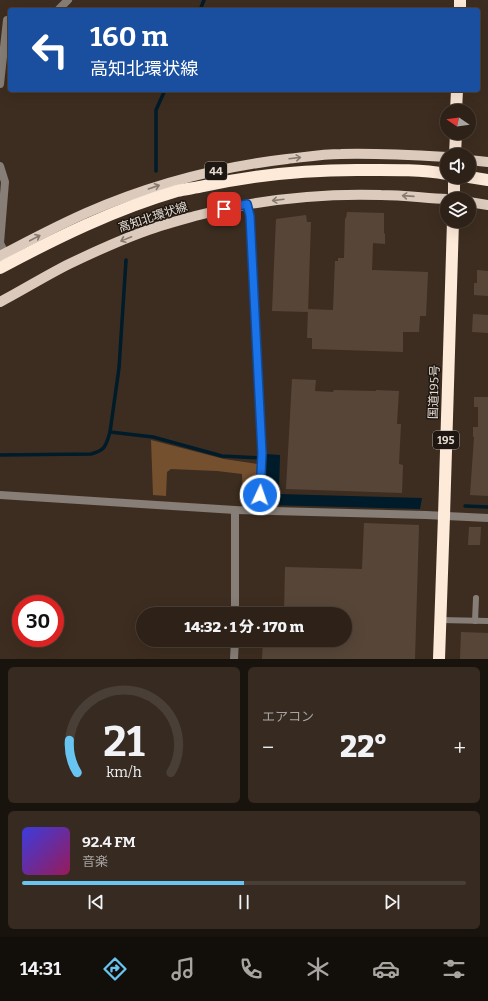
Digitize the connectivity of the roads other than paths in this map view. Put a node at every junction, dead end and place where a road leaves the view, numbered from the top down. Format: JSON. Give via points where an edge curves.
{"nodes":[{"id":1,"x":68,"y":0,"type":"edge"},
{"id":2,"x":60,"y":8,"type":"edge"},
{"id":3,"x":8,"y":20,"type":"edge"},
{"id":4,"x":0,"y":84,"type":"edge"},
{"id":5,"x":457,"y":92,"type":"edge"},
{"id":6,"x":456,"y":104,"type":"edge"},
{"id":7,"x":440,"y":157,"type":"edge"},
{"id":8,"x":476,"y":161,"type":"edge"},
{"id":9,"x":488,"y":162,"type":"edge"},
{"id":10,"x":0,"y":166,"type":"edge"},
{"id":11,"x":440,"y":173,"type":"edge"},
{"id":12,"x":476,"y":178,"type":"edge"},
{"id":13,"x":488,"y":180,"type":"edge"},
{"id":14,"x":440,"y":199,"type":"edge"},
{"id":15,"x":476,"y":203,"type":"edge"},
{"id":16,"x":247,"y":204,"type":"junction"},
{"id":17,"x":488,"y":205,"type":"edge"},
{"id":18,"x":453,"y":228,"type":"edge"},
{"id":19,"x":3,"y":255,"type":"edge"},
{"id":20,"x":0,"y":268,"type":"edge"},
{"id":21,"x":0,"y":302,"type":"edge"},
{"id":22,"x":0,"y":495,"type":"edge"},
{"id":23,"x":235,"y":510,"type":"junction"},
{"id":24,"x":259,"y":511,"type":"junction"},
{"id":25,"x":444,"y":516,"type":"junction"},
{"id":26,"x":488,"y":518,"type":"edge"},
{"id":27,"x":476,"y":598,"type":"dead end"},
{"id":28,"x":235,"y":607,"type":"edge"},
{"id":29,"x":440,"y":620,"type":"junction"},
{"id":30,"x":475,"y":621,"type":"junction"},
{"id":31,"x":488,"y":621,"type":"edge"},
{"id":32,"x":235,"y":647,"type":"edge"},
{"id":33,"x":234,"y":659,"type":"edge"},
{"id":34,"x":439,"y":659,"type":"edge"}],
"edges":[{"from":1,"to":2,"type":"street"},
{"from":3,"to":4,"type":"street"},
{"from":5,"to":6,"type":"highway"},
{"from":19,"to":7,"type":"main road","number":"44","one_way":true,"via":[[45,232],[126,196],[221,170],[306,156],[380,154]]},
{"from":8,"to":9,"type":"main road"},
{"from":10,"to":19,"type":"street","via":[[5,182],[0,243]]},
{"from":11,"to":20,"type":"highway","via":[[326,170],[224,181],[178,191],[135,205],[92,222]]},
{"from":12,"to":13,"type":"highway"},
{"from":14,"to":16,"type":"main road","name":"高知北環状線","one_way":true,"via":[[381,195],[308,196]]},
{"from":15,"to":17,"type":"main road"},
{"from":16,"to":21,"type":"main road","name":"高知北環状線","one_way":true,"via":[[175,221],[142,232],[68,265]]},
{"from":16,"to":24,"type":"street","via":[[250,216],[262,453]]},
{"from":18,"to":25,"type":"highway","name":"国道195号","number":"195"},
{"from":22,"to":23,"type":"street"},
{"from":23,"to":24,"type":"street"},
{"from":23,"to":28,"type":"street"},
{"from":24,"to":25,"type":"street"},
{"from":25,"to":26,"type":"street"},
{"from":25,"to":29,"type":"highway","name":"国道195号","number":"195"},
{"from":27,"to":30,"type":"lane"},
{"from":29,"to":30,"type":"lane"},
{"from":29,"to":34,"type":"highway","name":"国道195号","number":"195"},
{"from":30,"to":31,"type":"lane"},
{"from":32,"to":33,"type":"street"}]}
